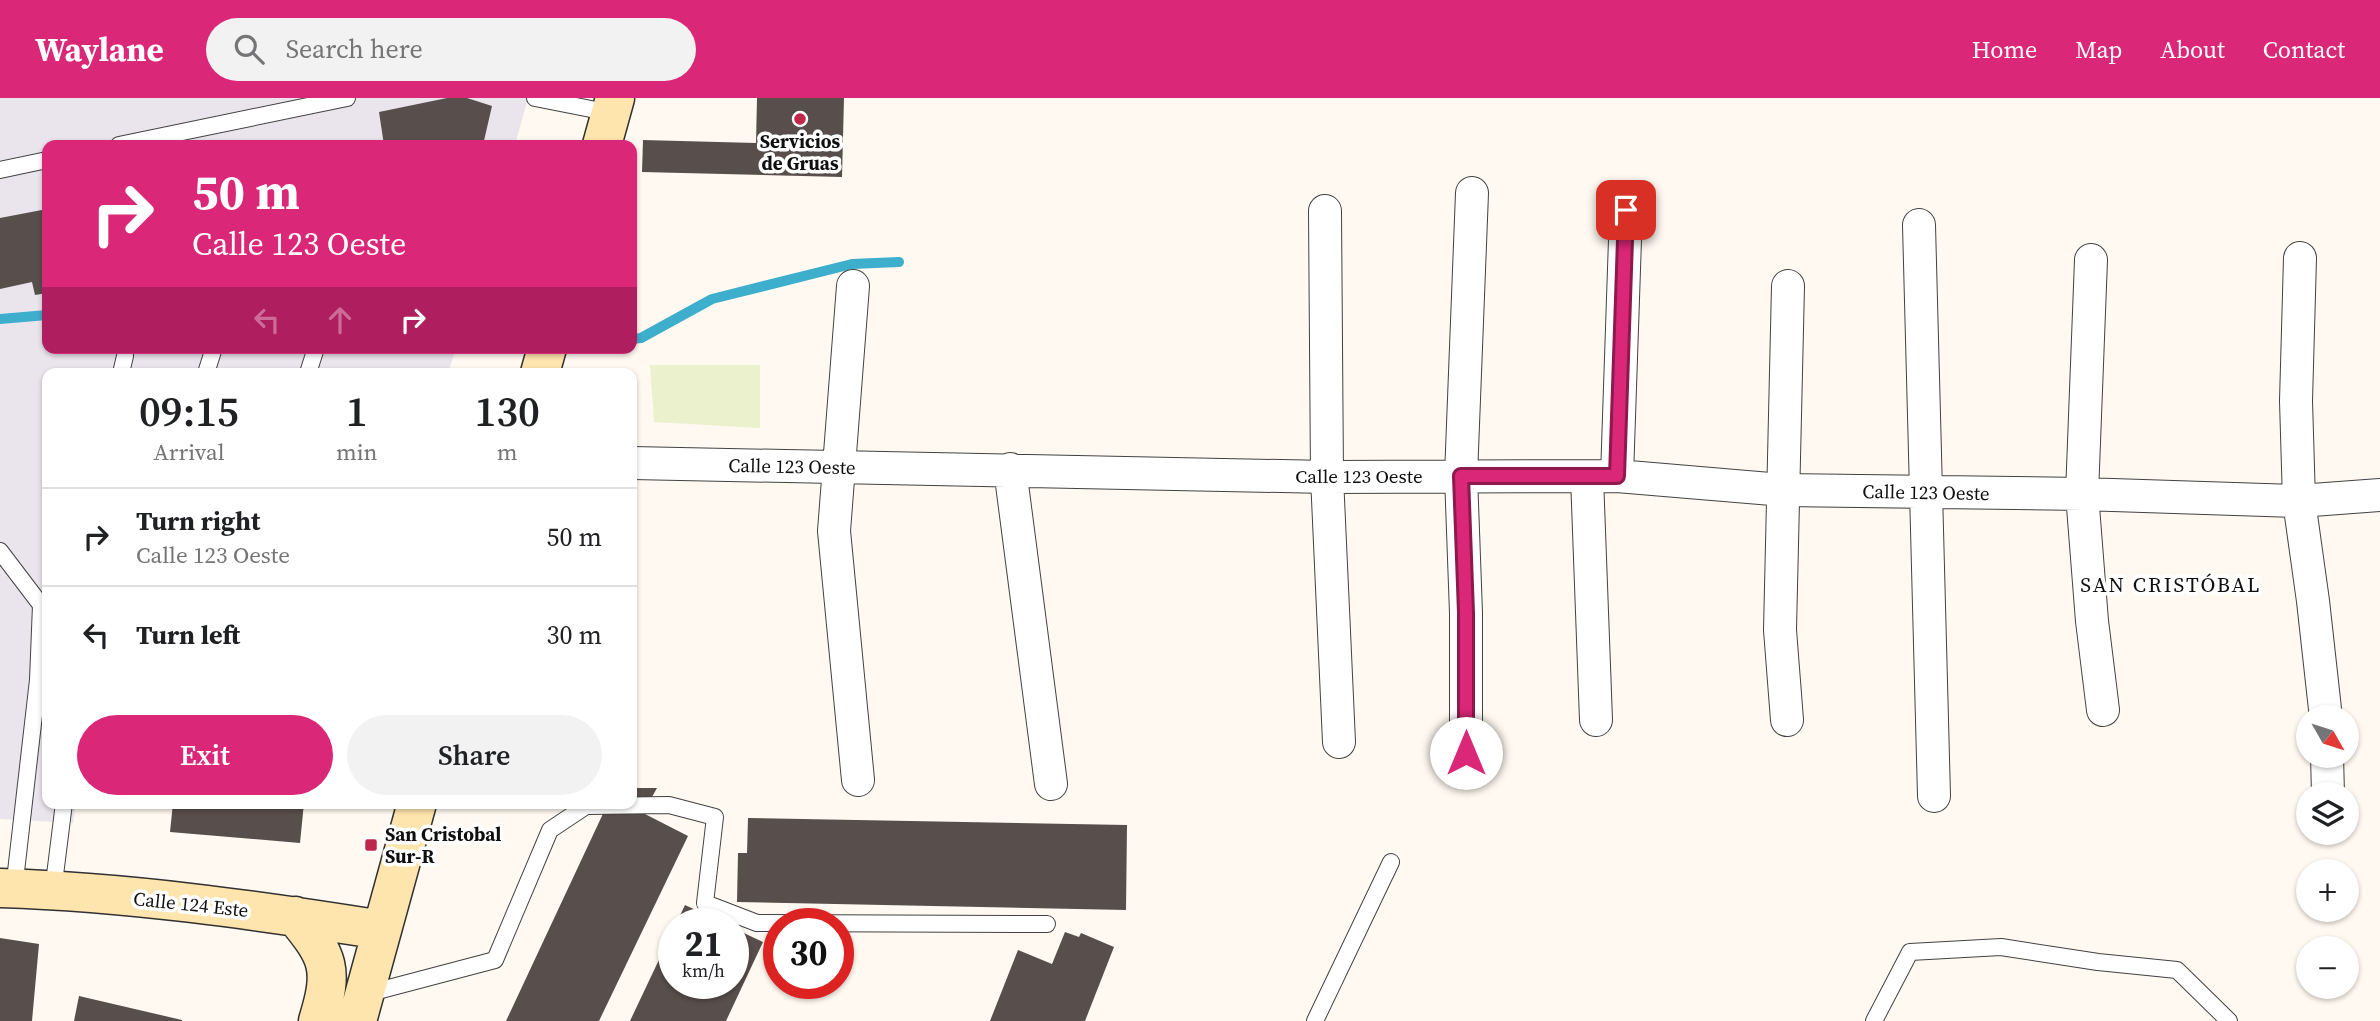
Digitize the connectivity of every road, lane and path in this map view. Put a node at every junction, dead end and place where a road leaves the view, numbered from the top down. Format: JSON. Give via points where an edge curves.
{"nodes":[{"id":1,"x":348,"y":98,"type":"edge"},
{"id":2,"x":535,"y":98,"type":"edge"},
{"id":3,"x":610,"y":119,"type":"edge"},
{"id":4,"x":143,"y":140,"type":"edge"},
{"id":5,"x":42,"y":161,"type":"edge"},
{"id":6,"x":0,"y":170,"type":"edge"},
{"id":7,"x":1472,"y":193,"type":"dead end"},
{"id":8,"x":1626,"y":210,"type":"dead end"},
{"id":9,"x":1325,"y":211,"type":"dead end"},
{"id":10,"x":1919,"y":225,"type":"dead end"},
{"id":11,"x":2300,"y":258,"type":"dead end"},
{"id":12,"x":2091,"y":260,"type":"dead end"},
{"id":13,"x":852,"y":286,"type":"dead end"},
{"id":14,"x":1788,"y":286,"type":"dead end"},
{"id":15,"x":125,"y":356,"type":"dead end"},
{"id":16,"x":122,"y":368,"type":"edge"},
{"id":17,"x":637,"y":463,"type":"edge"},
{"id":18,"x":838,"y":467,"type":"junction"},
{"id":19,"x":1010,"y":469,"type":"junction"},
{"id":20,"x":1461,"y":476,"type":"junction"},
{"id":21,"x":1327,"y":477,"type":"junction"},
{"id":22,"x":1602,"y":477,"type":"junction"},
{"id":23,"x":1783,"y":490,"type":"junction"},
{"id":24,"x":1925,"y":492,"type":"junction"},
{"id":25,"x":2082,"y":494,"type":"junction"},
{"id":26,"x":2380,"y":495,"type":"edge"},
{"id":27,"x":2299,"y":501,"type":"junction"},
{"id":28,"x":0,"y":551,"type":"edge"},
{"id":29,"x":42,"y":603,"type":"edge"},
{"id":30,"x":42,"y":630,"type":"edge"},
{"id":31,"x":2325,"y":705,"type":"edge"},
{"id":32,"x":2103,"y":710,"type":"dead end"},
{"id":33,"x":1596,"y":720,"type":"dead end"},
{"id":34,"x":1787,"y":720,"type":"dead end"},
{"id":35,"x":1339,"y":742,"type":"dead end"},
{"id":36,"x":1466,"y":753,"type":"dead end"},
{"id":37,"x":858,"y":780,"type":"dead end"},
{"id":38,"x":1051,"y":784,"type":"dead end"},
{"id":39,"x":1934,"y":796,"type":"dead end"},
{"id":40,"x":637,"y":805,"type":"edge"},
{"id":41,"x":63,"y":809,"type":"edge"},
{"id":42,"x":415,"y":809,"type":"edge"},
{"id":43,"x":582,"y":809,"type":"edge"},
{"id":44,"x":1391,"y":862,"type":"dead end"},
{"id":45,"x":7,"y":889,"type":"edge"},
{"id":46,"x":53,"y":891,"type":"junction"},
{"id":47,"x":295,"y":916,"type":"junction"},
{"id":48,"x":1047,"y":924,"type":"dead end"},
{"id":49,"x":382,"y":930,"type":"junction"},
{"id":50,"x":360,"y":1008,"type":"edge"},
{"id":51,"x":318,"y":1021,"type":"edge"},
{"id":52,"x":1315,"y":1021,"type":"edge"},
{"id":53,"x":1874,"y":1021,"type":"edge"},
{"id":54,"x":2229,"y":1021,"type":"edge"}],
"edges":[{"from":1,"to":4,"type":"lane"},
{"from":2,"to":3,"type":"lane"},
{"from":5,"to":6,"type":"lane"},
{"from":7,"to":20,"type":"street"},
{"from":8,"to":22,"type":"street"},
{"from":9,"to":21,"type":"street"},
{"from":10,"to":24,"type":"street"},
{"from":11,"to":27,"type":"street"},
{"from":12,"to":25,"type":"street"},
{"from":13,"to":18,"type":"street"},
{"from":14,"to":23,"type":"street"},
{"from":15,"to":16,"type":"lane"},
{"from":17,"to":18,"type":"street","name":"Calle 123 Oeste"},
{"from":18,"to":19,"type":"street","name":"Calle 123 Oeste"},
{"from":18,"to":37,"type":"street","via":[[834,531]]},
{"from":19,"to":21,"type":"street","name":"Calle 123 Oeste"},
{"from":19,"to":38,"type":"street"},
{"from":20,"to":21,"type":"street","name":"Calle 123 Oeste"},
{"from":20,"to":22,"type":"street","name":"Calle 123 Oeste"},
{"from":20,"to":36,"type":"street"},
{"from":21,"to":35,"type":"street"},
{"from":22,"to":23,"type":"street","name":"Calle 123 Oeste"},
{"from":22,"to":33,"type":"street"},
{"from":23,"to":24,"type":"street","name":"Calle 123 Oeste"},
{"from":23,"to":34,"type":"street","via":[[1780,630]]},
{"from":24,"to":25,"type":"street","name":"Calle 123 Oeste"},
{"from":24,"to":39,"type":"street"},
{"from":25,"to":27,"type":"street","name":"Calle 123 Oeste"},
{"from":25,"to":32,"type":"street"},
{"from":26,"to":27,"type":"street","name":"Calle 123 Oeste"},
{"from":27,"to":31,"type":"street"},
{"from":28,"to":29,"type":"lane"},
{"from":30,"to":45,"type":"lane"},
{"from":40,"to":48,"type":"lane","via":[[669,805],[715,817],[705,903],[757,923]]},
{"from":41,"to":46,"type":"lane"},
{"from":42,"to":49,"type":"main road"},
{"from":43,"to":50,"type":"lane","via":[[550,830],[495,960]]},
{"from":44,"to":52,"type":"lane"},
{"from":45,"to":46,"type":"main road","name":"Calle 124 Este"},
{"from":46,"to":47,"type":"main road","name":"Calle 124 Este"},
{"from":47,"to":49,"type":"main road","name":"Calle 124 Este"},
{"from":47,"to":51,"type":"main road","via":[[317,943],[327,965],[327,990]]},
{"from":49,"to":50,"type":"main road"},
{"from":53,"to":54,"type":"lane","via":[[1910,951],[2001,947],[2177,970]]}]}
